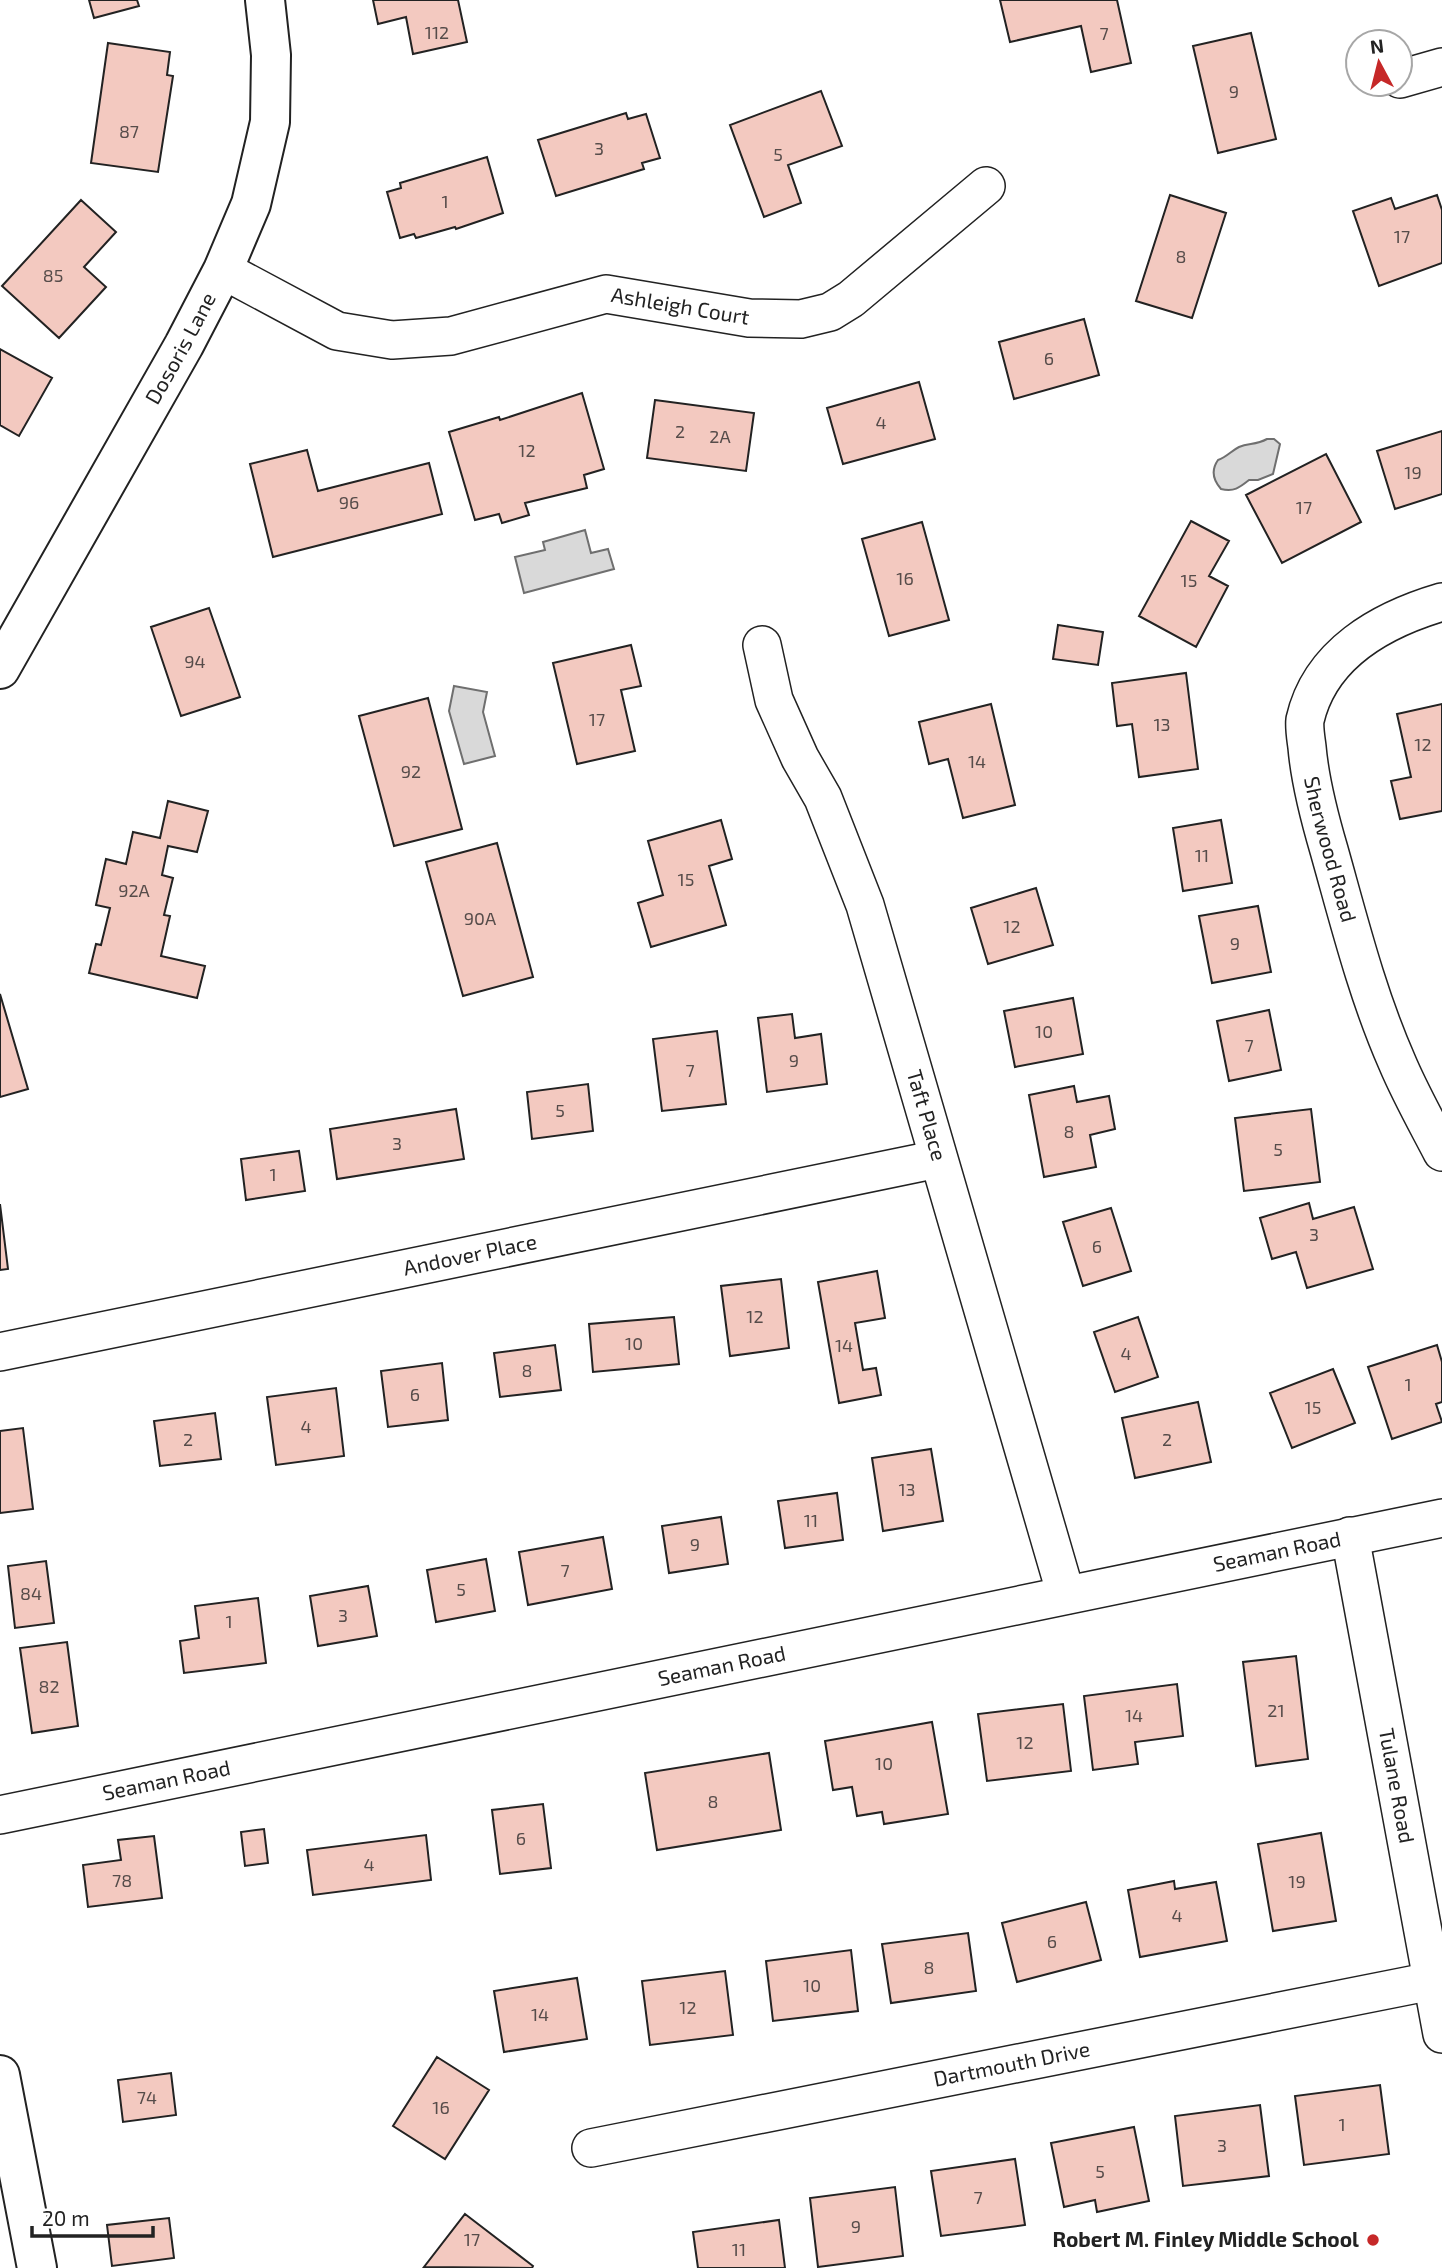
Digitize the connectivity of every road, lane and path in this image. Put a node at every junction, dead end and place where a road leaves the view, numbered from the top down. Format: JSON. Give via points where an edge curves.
{"nodes":[{"id":1,"x":265,"y":0,"type":"edge"},
{"id":2,"x":1442,"y":67,"type":"edge"},
{"id":3,"x":1414,"y":75,"type":"edge"},
{"id":4,"x":986,"y":186,"type":"dead end"},
{"id":5,"x":223,"y":270,"type":"junction"},
{"id":6,"x":1442,"y":602,"type":"edge"},
{"id":7,"x":762,"y":645,"type":"dead end"},
{"id":8,"x":0,"y":669,"type":"edge"},
{"id":9,"x":1442,"y":1152,"type":"edge"},
{"id":10,"x":938,"y":1159,"type":"junction"},
{"id":11,"x":0,"y":1352,"type":"edge"},
{"id":12,"x":1442,"y":1518,"type":"edge"},
{"id":13,"x":1350,"y":1536,"type":"junction"},
{"id":14,"x":1066,"y":1595,"type":"junction"},
{"id":15,"x":0,"y":1815,"type":"edge"},
{"id":16,"x":1432,"y":1981,"type":"junction"},
{"id":17,"x":1442,"y":2034,"type":"edge"},
{"id":18,"x":0,"y":2075,"type":"edge"},
{"id":19,"x":591,"y":2148,"type":"dead end"},
{"id":20,"x":37,"y":2268,"type":"edge"}],
"edges":[{"from":1,"to":5,"type":"street","name":"Dosoris Lane","via":[[271,55],[270,122],[251,204]]},
{"from":2,"to":3,"type":"street"},
{"from":4,"to":5,"type":"street","name":"Ashleigh Court","via":[[851,299],[830,312],[801,319],[750,318],[606,294],[451,335],[392,340],[337,331]]},
{"from":5,"to":8,"type":"street","name":"Dosoris Lane"},
{"from":6,"to":9,"type":"street","name":"Sherwood Road","via":[[1365,635],[1338,657],[1318,684],[1305,722],[1309,773],[1320,821],[1370,993],[1397,1063]]},
{"from":7,"to":10,"type":"street","name":"Taft Place","via":[[774,701],[823,799],[865,905]]},
{"from":10,"to":11,"type":"street","name":"Andover Place"},
{"from":10,"to":14,"type":"street","name":"Taft Place"},
{"from":12,"to":13,"type":"street","name":"Seaman Road"},
{"from":13,"to":14,"type":"street","name":"Seaman Road"},
{"from":13,"to":16,"type":"street","name":"Tulane Road"},
{"from":14,"to":15,"type":"street","name":"Seaman Road"},
{"from":16,"to":17,"type":"street","name":"Tulane Road"},
{"from":16,"to":19,"type":"street","name":"Dartmouth Drive"},
{"from":18,"to":20,"type":"street"}]}
